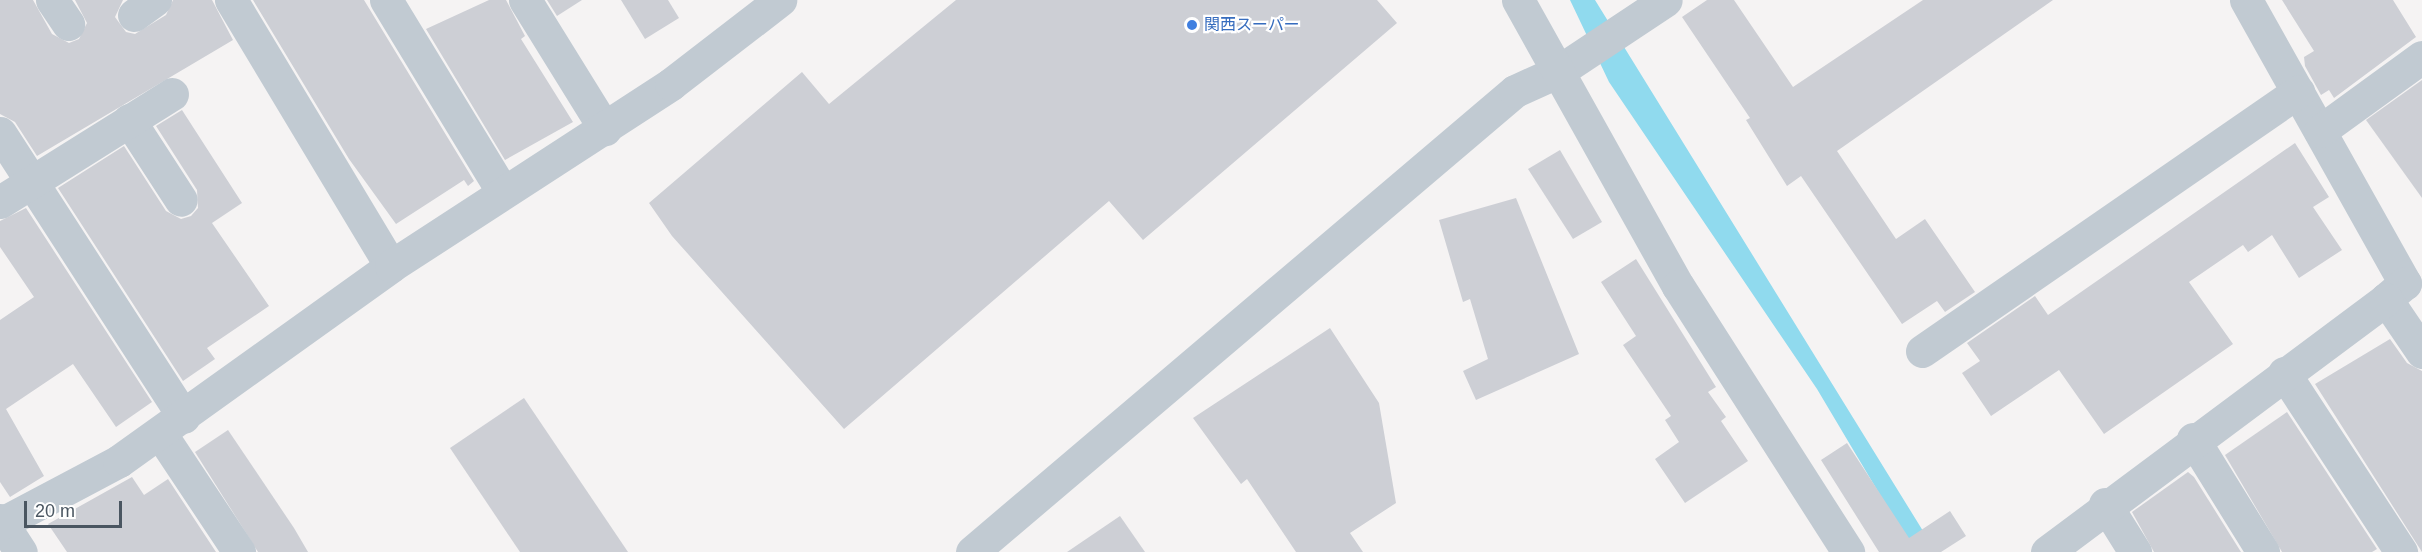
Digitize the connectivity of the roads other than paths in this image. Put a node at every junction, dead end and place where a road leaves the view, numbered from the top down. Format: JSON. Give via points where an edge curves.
{"nodes":[{"id":1,"x":231,"y":0,"type":"edge"},
{"id":2,"x":386,"y":0,"type":"edge"},
{"id":3,"x":525,"y":0,"type":"edge"},
{"id":4,"x":780,"y":0,"type":"edge"},
{"id":5,"x":1518,"y":0,"type":"edge"},
{"id":6,"x":1666,"y":0,"type":"edge"},
{"id":7,"x":2246,"y":0,"type":"edge"},
{"id":8,"x":2422,"y":57,"type":"edge"},
{"id":9,"x":1571,"y":64,"type":"junction"},
{"id":10,"x":2298,"y":92,"type":"junction"},
{"id":11,"x":172,"y":94,"type":"dead end"},
{"id":12,"x":129,"y":120,"type":"junction"},
{"id":13,"x":604,"y":129,"type":"junction"},
{"id":14,"x":2320,"y":131,"type":"junction"},
{"id":15,"x":0,"y":133,"type":"edge"},
{"id":16,"x":31,"y":181,"type":"junction"},
{"id":17,"x":502,"y":191,"type":"junction"},
{"id":18,"x":181,"y":200,"type":"dead end"},
{"id":19,"x":0,"y":202,"type":"edge"},
{"id":20,"x":391,"y":266,"type":"junction"},
{"id":21,"x":2405,"y":284,"type":"edge"},
{"id":22,"x":1922,"y":351,"type":"dead end"},
{"id":23,"x":2422,"y":352,"type":"edge"},
{"id":24,"x":2284,"y":373,"type":"junction"},
{"id":25,"x":172,"y":425,"type":"junction"},
{"id":26,"x":2193,"y":440,"type":"junction"},
{"id":27,"x":2105,"y":504,"type":"junction"},
{"id":28,"x":1,"y":521,"type":"edge"},
{"id":29,"x":21,"y":552,"type":"edge"},
{"id":30,"x":239,"y":552,"type":"edge"},
{"id":31,"x":972,"y":552,"type":"edge"},
{"id":32,"x":1848,"y":552,"type":"edge"},
{"id":33,"x":2047,"y":552,"type":"edge"},
{"id":34,"x":2135,"y":552,"type":"edge"},
{"id":35,"x":2263,"y":552,"type":"edge"},
{"id":36,"x":2401,"y":552,"type":"edge"}],
"edges":[{"from":1,"to":20,"type":"street"},
{"from":2,"to":17,"type":"street"},
{"from":3,"to":13,"type":"street"},
{"from":4,"to":13,"type":"street"},
{"from":5,"to":9,"type":"street"},
{"from":6,"to":9,"type":"street"},
{"from":7,"to":10,"type":"street"},
{"from":8,"to":14,"type":"street"},
{"from":9,"to":31,"type":"street","via":[[1515,91]]},
{"from":9,"to":32,"type":"street","via":[[1678,286]]},
{"from":10,"to":14,"type":"street"},
{"from":10,"to":22,"type":"street"},
{"from":11,"to":12,"type":"street"},
{"from":12,"to":16,"type":"street"},
{"from":12,"to":18,"type":"street"},
{"from":13,"to":17,"type":"street"},
{"from":14,"to":21,"type":"street"},
{"from":15,"to":16,"type":"street"},
{"from":16,"to":19,"type":"street"},
{"from":16,"to":25,"type":"street"},
{"from":17,"to":20,"type":"street"},
{"from":20,"to":25,"type":"street"},
{"from":21,"to":23,"type":"street"},
{"from":21,"to":24,"type":"street"},
{"from":24,"to":26,"type":"street"},
{"from":24,"to":36,"type":"street"},
{"from":25,"to":28,"type":"street"},
{"from":25,"to":30,"type":"street"},
{"from":26,"to":27,"type":"street"},
{"from":26,"to":35,"type":"street"},
{"from":27,"to":33,"type":"street"},
{"from":27,"to":34,"type":"street"},
{"from":28,"to":29,"type":"street"}]}
